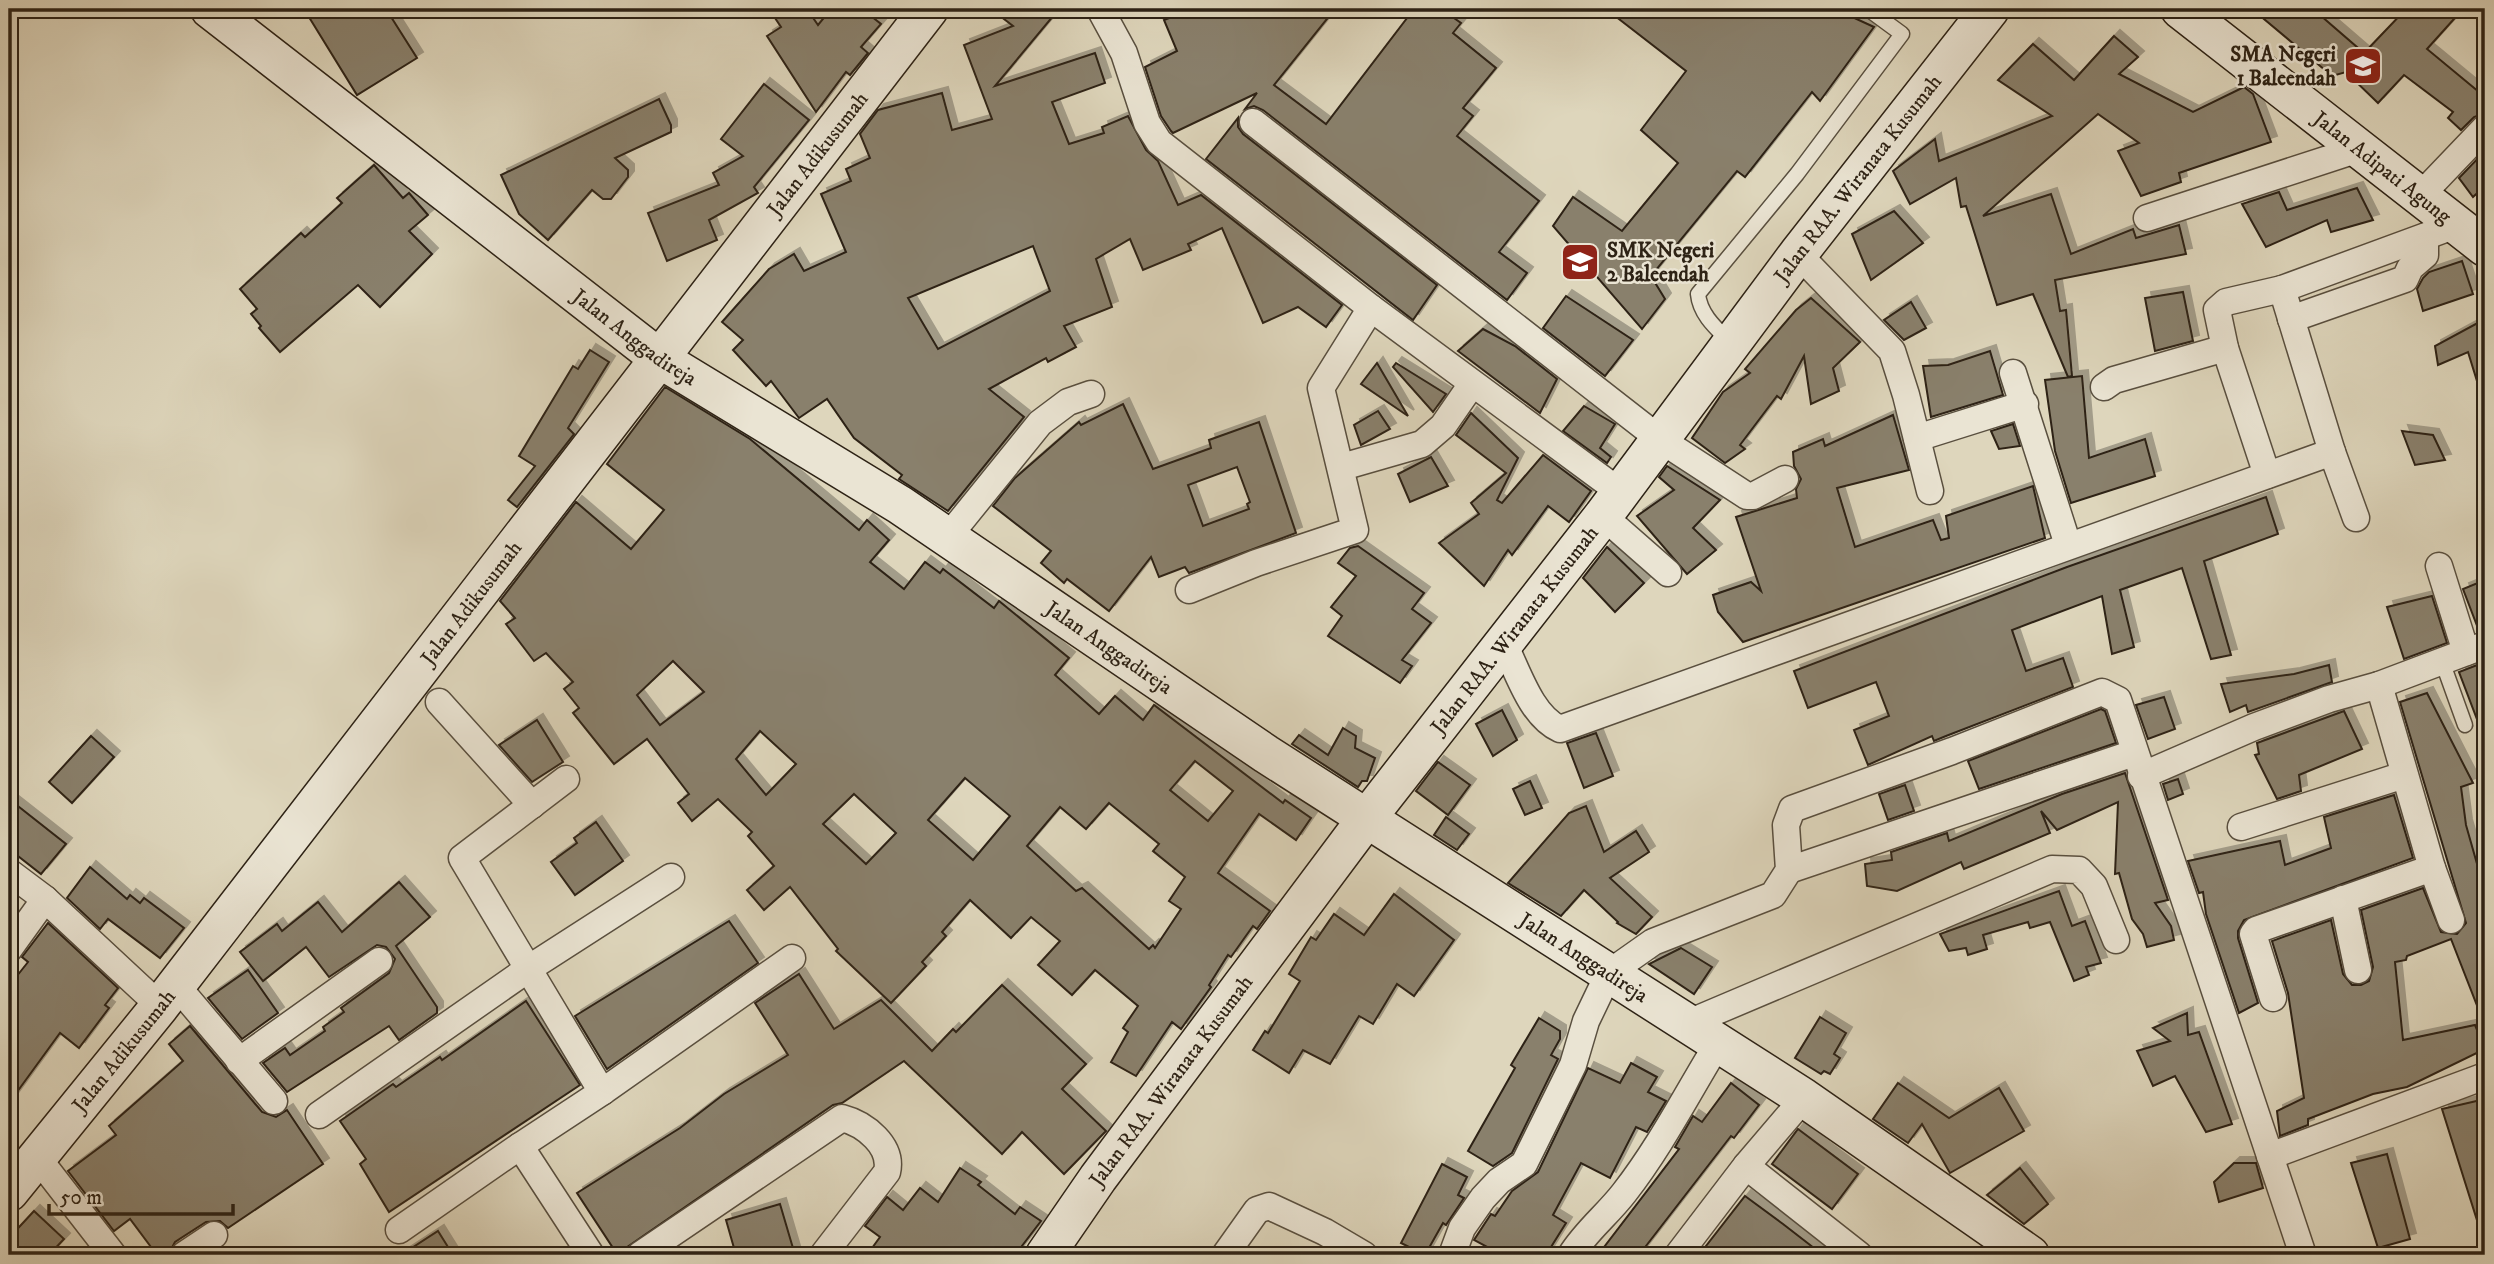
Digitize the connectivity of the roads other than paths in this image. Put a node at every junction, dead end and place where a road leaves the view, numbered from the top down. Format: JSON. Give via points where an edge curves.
{"nodes":[{"id":1,"x":211,"y":9,"type":"edge"},
{"id":2,"x":929,"y":9,"type":"edge"},
{"id":3,"x":1100,"y":9,"type":"edge"},
{"id":4,"x":1868,"y":9,"type":"edge"},
{"id":5,"x":1990,"y":9,"type":"edge"},
{"id":6,"x":2180,"y":9,"type":"edge"},
{"id":7,"x":1253,"y":122,"type":"dead end"},
{"id":8,"x":2485,"y":128,"type":"edge"},
{"id":9,"x":2359,"y":149,"type":"junction"},
{"id":10,"x":2420,"y":196,"type":"junction"},
{"id":11,"x":2147,"y":218,"type":"dead end"},
{"id":12,"x":2455,"y":236,"type":"edge"},
{"id":13,"x":1798,"y":254,"type":"junction"},
{"id":14,"x":2282,"y":289,"type":"junction"},
{"id":15,"x":1371,"y":308,"type":"junction"},
{"id":16,"x":2291,"y":319,"type":"junction"},
{"id":17,"x":1732,"y":344,"type":"junction"},
{"id":18,"x":2225,"y":348,"type":"junction"},
{"id":19,"x":660,"y":359,"type":"junction"},
{"id":20,"x":2013,"y":373,"type":"dead end"},
{"id":21,"x":1472,"y":384,"type":"junction"},
{"id":22,"x":2104,"y":387,"type":"dead end"},
{"id":23,"x":1091,"y":394,"type":"dead end"},
{"id":24,"x":2025,"y":404,"type":"junction"},
{"id":25,"x":1917,"y":438,"type":"junction"},
{"id":26,"x":1661,"y":440,"type":"junction"},
{"id":27,"x":2332,"y":452,"type":"junction"},
{"id":28,"x":1342,"y":467,"type":"junction"},
{"id":29,"x":2267,"y":475,"type":"junction"},
{"id":30,"x":1785,"y":479,"type":"dead end"},
{"id":31,"x":1930,"y":491,"type":"dead end"},
{"id":32,"x":1611,"y":504,"type":"junction"},
{"id":33,"x":2356,"y":517,"type":"dead end"},
{"id":34,"x":947,"y":537,"type":"junction"},
{"id":35,"x":2068,"y":545,"type":"junction"},
{"id":36,"x":2439,"y":566,"type":"dead end"},
{"id":37,"x":1668,"y":573,"type":"dead end"},
{"id":38,"x":1189,"y":590,"type":"dead end"},
{"id":39,"x":1504,"y":644,"type":"junction"},
{"id":40,"x":2465,"y":653,"type":"edge"},
{"id":41,"x":2379,"y":685,"type":"junction"},
{"id":42,"x":439,"y":702,"type":"dead end"},
{"id":43,"x":2465,"y":726,"type":"dead end"},
{"id":44,"x":2138,"y":765,"type":"junction"},
{"id":45,"x":2404,"y":775,"type":"junction"},
{"id":46,"x":566,"y":779,"type":"dead end"},
{"id":47,"x":532,"y":805,"type":"junction"},
{"id":48,"x":1367,"y":818,"type":"junction"},
{"id":49,"x":2241,"y":827,"type":"dead end"},
{"id":50,"x":2432,"y":868,"type":"junction"},
{"id":51,"x":9,"y":872,"type":"edge"},
{"id":52,"x":1786,"y":875,"type":"junction"},
{"id":53,"x":671,"y":877,"type":"dead end"},
{"id":54,"x":45,"y":899,"type":"junction"},
{"id":55,"x":2343,"y":899,"type":"junction"},
{"id":56,"x":2451,"y":920,"type":"dead end"},
{"id":57,"x":2116,"y":940,"type":"dead end"},
{"id":58,"x":9,"y":949,"type":"edge"},
{"id":59,"x":792,"y":958,"type":"dead end"},
{"id":60,"x":379,"y":961,"type":"dead end"},
{"id":61,"x":528,"y":970,"type":"junction"},
{"id":62,"x":2358,"y":970,"type":"dead end"},
{"id":63,"x":1609,"y":973,"type":"junction"},
{"id":64,"x":168,"y":995,"type":"junction"},
{"id":65,"x":2273,"y":998,"type":"dead end"},
{"id":66,"x":1701,"y":1034,"type":"junction"},
{"id":67,"x":239,"y":1061,"type":"junction"},
{"id":68,"x":2485,"y":1076,"type":"edge"},
{"id":69,"x":602,"y":1093,"type":"junction"},
{"id":70,"x":1804,"y":1098,"type":"junction"},
{"id":71,"x":274,"y":1101,"type":"dead end"},
{"id":72,"x":319,"y":1115,"type":"dead end"},
{"id":73,"x":520,"y":1146,"type":"junction"},
{"id":74,"x":2270,"y":1156,"type":"junction"},
{"id":75,"x":37,"y":1157,"type":"junction"},
{"id":76,"x":1745,"y":1166,"type":"junction"},
{"id":77,"x":9,"y":1192,"type":"edge"},
{"id":78,"x":399,"y":1230,"type":"dead end"},
{"id":79,"x":214,"y":1235,"type":"dead end"},
{"id":80,"x":1360,"y":1254,"type":"edge"},
{"id":81,"x":113,"y":1255,"type":"edge"},
{"id":82,"x":184,"y":1255,"type":"edge"},
{"id":83,"x":591,"y":1255,"type":"edge"},
{"id":84,"x":640,"y":1255,"type":"edge"},
{"id":85,"x":823,"y":1255,"type":"edge"},
{"id":86,"x":1045,"y":1255,"type":"edge"},
{"id":87,"x":1225,"y":1255,"type":"edge"},
{"id":88,"x":1452,"y":1255,"type":"edge"},
{"id":89,"x":1571,"y":1255,"type":"edge"},
{"id":90,"x":1678,"y":1255,"type":"edge"},
{"id":91,"x":1859,"y":1255,"type":"edge"},
{"id":92,"x":2030,"y":1255,"type":"edge"},
{"id":93,"x":2303,"y":1255,"type":"edge"}],
"edges":[{"from":1,"to":19,"type":"main road","name":"Jalan Anggadireja"},
{"from":2,"to":19,"type":"main road","name":"Jalan Adikusumah"},
{"from":3,"to":15,"type":"street","via":[[1124,53],[1147,122],[1159,142]]},
{"from":4,"to":17,"type":"lane","via":[[1902,34],[1797,174],[1698,294],[1708,319]]},
{"from":5,"to":13,"type":"main road","name":"Jalan RAA. Wiranata Kusumah"},
{"from":6,"to":9,"type":"main road","name":"Jalan Adipati Agung"},
{"from":7,"to":26,"type":"street"},
{"from":8,"to":10,"type":"street"},
{"from":9,"to":10,"type":"main road","name":"Jalan Adipati Agung"},
{"from":9,"to":11,"type":"street"},
{"from":10,"to":12,"type":"main road","name":"Jalan Adipati Agung"},
{"from":12,"to":14,"type":"street"},
{"from":12,"to":16,"type":"street","via":[[2425,255],[2405,279]]},
{"from":13,"to":17,"type":"main road","name":"Jalan RAA. Wiranata Kusumah"},
{"from":13,"to":25,"type":"street","via":[[1892,351]]},
{"from":14,"to":16,"type":"street"},
{"from":14,"to":18,"type":"street","via":[[2220,306]]},
{"from":15,"to":21,"type":"street"},
{"from":15,"to":28,"type":"street","via":[[1321,388]]},
{"from":16,"to":27,"type":"street"},
{"from":17,"to":26,"type":"main road","name":"Jalan RAA. Wiranata Kusumah"},
{"from":18,"to":22,"type":"street","via":[[2114,380]]},
{"from":18,"to":29,"type":"street"},
{"from":19,"to":34,"type":"main road","name":"Jalan Anggadireja"},
{"from":19,"to":64,"type":"main road","name":"Jalan Adikusumah"},
{"from":20,"to":24,"type":"street"},
{"from":21,"to":28,"type":"street","via":[[1443,426],[1422,444]]},
{"from":21,"to":32,"type":"street"},
{"from":23,"to":34,"type":"street","via":[[1068,402],[1040,423]]},
{"from":24,"to":25,"type":"street"},
{"from":24,"to":35,"type":"street"},
{"from":25,"to":31,"type":"street"},
{"from":26,"to":30,"type":"street","via":[[1747,496]]},
{"from":26,"to":32,"type":"main road","name":"Jalan RAA. Wiranata Kusumah"},
{"from":27,"to":29,"type":"street"},
{"from":27,"to":33,"type":"street"},
{"from":28,"to":38,"type":"street","via":[[1356,528],[1353,532]]},
{"from":29,"to":35,"type":"street"},
{"from":32,"to":37,"type":"street"},
{"from":32,"to":39,"type":"main road","name":"Jalan RAA. Wiranata Kusumah"},
{"from":34,"to":48,"type":"main road","name":"Jalan Anggadireja"},
{"from":35,"to":39,"type":"street","via":[[1560,729],[1540,714]]},
{"from":36,"to":40,"type":"street"},
{"from":39,"to":48,"type":"main road","name":"Jalan RAA. Wiranata Kusumah"},
{"from":40,"to":41,"type":"street"},
{"from":40,"to":43,"type":"lane"},
{"from":41,"to":44,"type":"street"},
{"from":41,"to":45,"type":"street"},
{"from":42,"to":47,"type":"street"},
{"from":44,"to":52,"type":"street"},
{"from":44,"to":52,"type":"street","via":[[2118,700],[2102,692],[1792,809],[1786,825]]},
{"from":44,"to":74,"type":"street"},
{"from":45,"to":49,"type":"street"},
{"from":45,"to":50,"type":"street"},
{"from":46,"to":47,"type":"street"},
{"from":47,"to":61,"type":"street","via":[[462,858]]},
{"from":48,"to":63,"type":"main road","name":"Jalan Anggadireja"},
{"from":48,"to":86,"type":"main road","name":"Jalan RAA. Wiranata Kusumah"},
{"from":50,"to":55,"type":"street"},
{"from":50,"to":56,"type":"street"},
{"from":51,"to":54,"type":"street"},
{"from":52,"to":63,"type":"street","via":[[1773,895],[1653,942]]},
{"from":53,"to":61,"type":"street"},
{"from":54,"to":58,"type":"street"},
{"from":54,"to":64,"type":"street"},
{"from":55,"to":62,"type":"street"},
{"from":55,"to":65,"type":"street","via":[[2253,934]]},
{"from":57,"to":66,"type":"street","via":[[2094,886],[2079,870],[2052,869]]},
{"from":59,"to":69,"type":"street"},
{"from":60,"to":67,"type":"street"},
{"from":61,"to":69,"type":"street"},
{"from":61,"to":72,"type":"street"},
{"from":63,"to":66,"type":"main road","name":"Jalan Anggadireja"},
{"from":63,"to":88,"type":"street","via":[[1586,1021],[1573,1065],[1524,1164],[1483,1198],[1462,1228]]},
{"from":64,"to":67,"type":"street"},
{"from":64,"to":75,"type":"main road","name":"Jalan Adikusumah"},
{"from":66,"to":70,"type":"main road","name":"Jalan Anggadireja"},
{"from":66,"to":89,"type":"street","via":[[1655,1148]]},
{"from":67,"to":71,"type":"street"},
{"from":68,"to":74,"type":"street"},
{"from":69,"to":73,"type":"street"},
{"from":70,"to":76,"type":"street"},
{"from":70,"to":92,"type":"main road","name":"Jalan Anggadireja"},
{"from":73,"to":78,"type":"street"},
{"from":73,"to":83,"type":"street"},
{"from":74,"to":93,"type":"street"},
{"from":75,"to":77,"type":"main road","name":"Jalan Adikusumah"},
{"from":75,"to":81,"type":"street"},
{"from":76,"to":90,"type":"street"},
{"from":76,"to":91,"type":"street"},
{"from":79,"to":82,"type":"street"},
{"from":80,"to":87,"type":"street","via":[[1269,1206],[1257,1210]]},
{"from":84,"to":85,"type":"street","via":[[842,1118],[867,1128],[889,1164]]}]}
